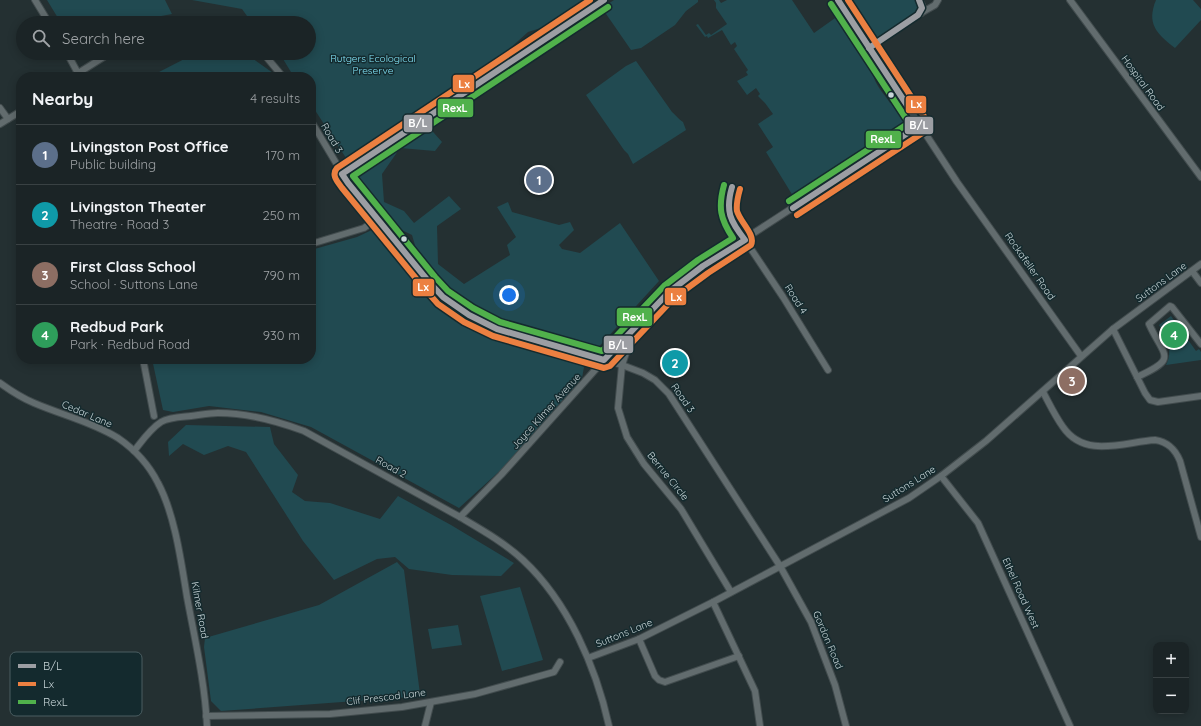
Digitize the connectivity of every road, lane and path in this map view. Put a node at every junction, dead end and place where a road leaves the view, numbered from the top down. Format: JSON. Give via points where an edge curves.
{"nodes":[{"id":1,"x":35,"y":0,"type":"edge"},
{"id":2,"x":604,"y":0,"type":"edge"},
{"id":3,"x":838,"y":0,"type":"edge"},
{"id":4,"x":918,"y":0,"type":"edge"},
{"id":5,"x":938,"y":0,"type":"edge"},
{"id":6,"x":1070,"y":0,"type":"edge"},
{"id":7,"x":921,"y":13,"type":"junction"},
{"id":8,"x":45,"y":16,"type":"edge"},
{"id":9,"x":869,"y":48,"type":"junction"},
{"id":10,"x":71,"y":60,"type":"edge"},
{"id":11,"x":100,"y":60,"type":"edge"},
{"id":12,"x":269,"y":60,"type":"edge"},
{"id":13,"x":77,"y":72,"type":"edge"},
{"id":14,"x":83,"y":72,"type":"edge"},
{"id":15,"x":279,"y":72,"type":"edge"},
{"id":16,"x":0,"y":108,"type":"edge"},
{"id":17,"x":16,"y":114,"type":"edge"},
{"id":18,"x":8,"y":119,"type":"junction"},
{"id":19,"x":0,"y":124,"type":"edge"},
{"id":20,"x":920,"y":125,"type":"junction"},
{"id":21,"x":316,"y":130,"type":"edge"},
{"id":22,"x":342,"y":174,"type":"junction"},
{"id":23,"x":1201,"y":177,"type":"edge"},
{"id":24,"x":377,"y":220,"type":"junction"},
{"id":25,"x":745,"y":240,"type":"junction"},
{"id":26,"x":316,"y":242,"type":"edge"},
{"id":27,"x":1201,"y":264,"type":"edge"},
{"id":28,"x":1192,"y":271,"type":"junction"},
{"id":29,"x":1201,"y":283,"type":"edge"},
{"id":30,"x":645,"y":317,"type":"junction"},
{"id":31,"x":1113,"y":329,"type":"junction"},
{"id":32,"x":1201,"y":344,"type":"edge"},
{"id":33,"x":1082,"y":356,"type":"junction"},
{"id":34,"x":604,"y":360,"type":"junction"},
{"id":35,"x":144,"y":364,"type":"edge"},
{"id":36,"x":622,"y":365,"type":"junction"},
{"id":37,"x":828,"y":370,"type":"dead end"},
{"id":38,"x":1137,"y":377,"type":"junction"},
{"id":39,"x":0,"y":384,"type":"edge"},
{"id":40,"x":1043,"y":392,"type":"junction"},
{"id":41,"x":1201,"y":396,"type":"edge"},
{"id":42,"x":154,"y":416,"type":"dead end"},
{"id":43,"x":134,"y":451,"type":"junction"},
{"id":44,"x":941,"y":476,"type":"junction"},
{"id":45,"x":165,"y":499,"type":"joint"},
{"id":46,"x":460,"y":517,"type":"junction"},
{"id":47,"x":1201,"y":538,"type":"edge"},
{"id":48,"x":780,"y":566,"type":"junction"},
{"id":49,"x":731,"y":592,"type":"junction"},
{"id":50,"x":713,"y":602,"type":"junction"},
{"id":51,"x":639,"y":639,"type":"junction"},
{"id":52,"x":739,"y":656,"type":"junction"},
{"id":53,"x":588,"y":658,"type":"junction"},
{"id":54,"x":560,"y":662,"type":"dead end"},
{"id":55,"x":431,"y":702,"type":"junction"},
{"id":56,"x":206,"y":716,"type":"junction"},
{"id":57,"x":207,"y":726,"type":"edge"},
{"id":58,"x":425,"y":726,"type":"edge"},
{"id":59,"x":609,"y":726,"type":"edge"},
{"id":60,"x":760,"y":726,"type":"edge"},
{"id":61,"x":846,"y":726,"type":"edge"},
{"id":62,"x":1070,"y":726,"type":"edge"}],
"edges":[{"from":1,"to":8,"type":"street"},
{"from":2,"to":22,"type":"street"},
{"from":3,"to":9,"type":"street"},
{"from":4,"to":7,"type":"street","via":[[922,7]]},
{"from":5,"to":7,"type":"street","via":[[935,5]]},
{"from":6,"to":23,"type":"street","name":"Hospital Road"},
{"from":7,"to":9,"type":"street"},
{"from":9,"to":20,"type":"street"},
{"from":10,"to":13,"type":"street"},
{"from":11,"to":14,"type":"street"},
{"from":12,"to":15,"type":"street"},
{"from":16,"to":18,"type":"street"},
{"from":17,"to":18,"type":"street"},
{"from":18,"to":19,"type":"street"},
{"from":20,"to":25,"type":"street","name":"Joyce Kilmer Avenue"},
{"from":20,"to":33,"type":"street","name":"Rockafeller Road","via":[[961,187]]},
{"from":21,"to":22,"type":"street","name":"Road 3"},
{"from":22,"to":24,"type":"street","name":"Road 3"},
{"from":24,"to":26,"type":"street","via":[[364,228]]},
{"from":24,"to":34,"type":"street","name":"Road 3","via":[[436,290],[469,315],[497,329]]},
{"from":25,"to":30,"type":"street","name":"Joyce Kilmer Avenue","via":[[680,283]]},
{"from":25,"to":37,"type":"street","name":"Road 4"},
{"from":27,"to":28,"type":"street","name":"Suttons Lane"},
{"from":28,"to":29,"type":"street"},
{"from":28,"to":31,"type":"street","name":"Suttons Lane"},
{"from":30,"to":34,"type":"street","name":"Joyce Kilmer Avenue"},
{"from":30,"to":36,"type":"street","name":"Joyce Kilmer Avenue","via":[[630,341]]},
{"from":31,"to":33,"type":"street","name":"Suttons Lane"},
{"from":31,"to":38,"type":"street"},
{"from":32,"to":38,"type":"street","via":[[1170,306],[1149,324],[1162,345],[1165,357],[1157,367]]},
{"from":33,"to":40,"type":"street","name":"Suttons Lane"},
{"from":34,"to":36,"type":"street","name":"Road 3"},
{"from":34,"to":46,"type":"street","name":"Joyce Kilmer Avenue"},
{"from":35,"to":42,"type":"street"},
{"from":36,"to":48,"type":"street","name":"Road 3","via":[[655,380],[669,394]]},
{"from":36,"to":49,"type":"street","name":"Berrue Circle","via":[[618,408],[627,437],[644,464],[681,509]]},
{"from":38,"to":41,"type":"street","via":[[1150,400]]},
{"from":39,"to":43,"type":"street","name":"Cedar Lane","via":[[33,403],[105,431]]},
{"from":40,"to":44,"type":"street","name":"Suttons Lane"},
{"from":40,"to":47,"type":"street","via":[[1063,427],[1079,441],[1103,447],[1155,440],[1171,446],[1177,452],[1180,461]]},
{"from":43,"to":45,"type":"street","name":"Cedar Lane","via":[[154,476]]},
{"from":43,"to":46,"type":"street","name":"Road 2","via":[[150,432],[170,418],[217,413],[262,418],[304,431]]},
{"from":44,"to":48,"type":"street","name":"Suttons Lane","via":[[909,498]]},
{"from":44,"to":62,"type":"street","name":"Ethel Road West","via":[[978,523]]},
{"from":45,"to":56,"type":"street","name":"Kilmer Road","via":[[172,519],[183,575]]},
{"from":46,"to":53,"type":"street","name":"Road 2","via":[[506,546],[538,574],[561,607]]},
{"from":48,"to":49,"type":"street","name":"Suttons Lane"},
{"from":48,"to":61,"type":"street","name":"Gordon Road","via":[[811,622],[835,685]]},
{"from":49,"to":50,"type":"street","name":"Suttons Lane"},
{"from":50,"to":51,"type":"street","name":"Suttons Lane"},
{"from":50,"to":52,"type":"street"},
{"from":51,"to":52,"type":"street","via":[[654,676],[665,682]]},
{"from":51,"to":53,"type":"street","name":"Suttons Lane"},
{"from":52,"to":60,"type":"street","via":[[755,691]]},
{"from":53,"to":59,"type":"street","name":"Road 2"},
{"from":54,"to":55,"type":"street","name":"Clif Prescod Lane","via":[[554,672],[475,694]]},
{"from":55,"to":56,"type":"street","name":"Clif Prescod Lane","via":[[330,714]]},
{"from":55,"to":58,"type":"street"},
{"from":56,"to":57,"type":"street","name":"Kilmer Road"}]}
